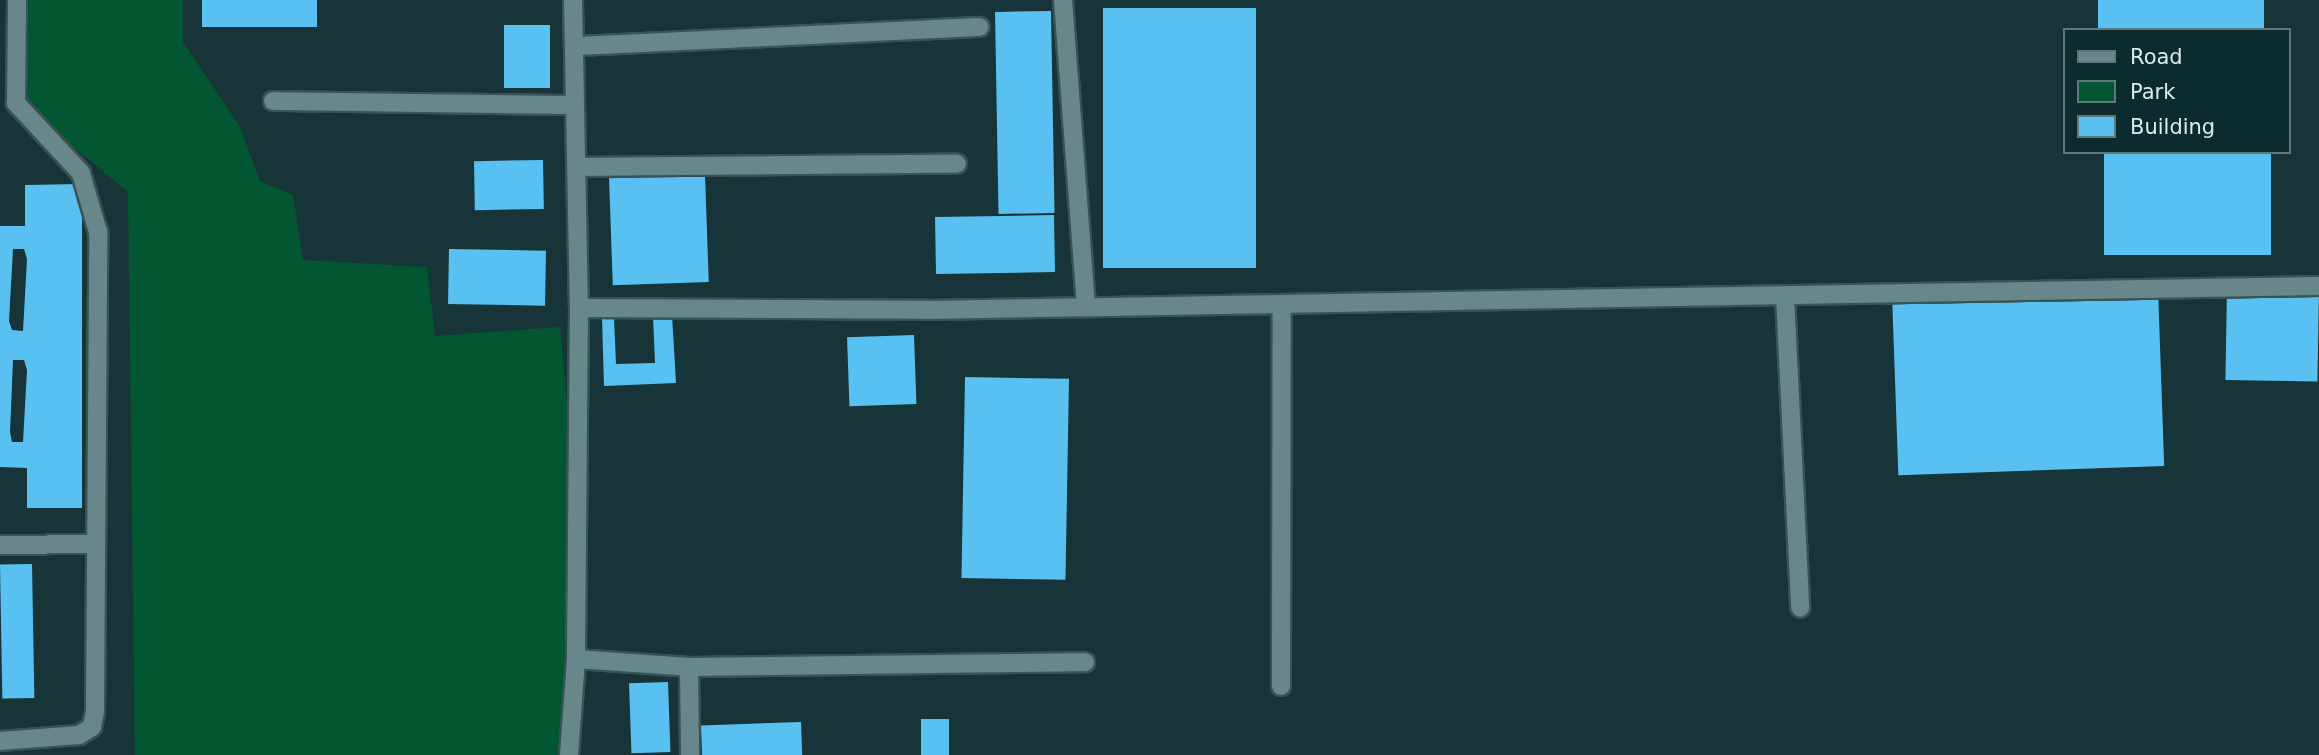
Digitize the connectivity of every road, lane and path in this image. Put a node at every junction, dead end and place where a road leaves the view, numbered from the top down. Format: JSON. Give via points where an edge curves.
{"nodes":[{"id":1,"x":17,"y":0,"type":"edge"},
{"id":2,"x":573,"y":0,"type":"edge"},
{"id":3,"x":1063,"y":0,"type":"edge"},
{"id":4,"x":980,"y":27,"type":"dead end"},
{"id":5,"x":577,"y":46,"type":"junction"},
{"id":6,"x":273,"y":100,"type":"dead end"},
{"id":7,"x":575,"y":105,"type":"junction"},
{"id":8,"x":957,"y":164,"type":"dead end"},
{"id":9,"x":578,"y":167,"type":"junction"},
{"id":10,"x":2319,"y":286,"type":"edge"},
{"id":11,"x":1785,"y":296,"type":"junction"},
{"id":12,"x":1282,"y":304,"type":"junction"},
{"id":13,"x":1086,"y":306,"type":"junction"},
{"id":14,"x":579,"y":308,"type":"junction"},
{"id":15,"x":91,"y":544,"type":"junction"},
{"id":16,"x":0,"y":545,"type":"edge"},
{"id":17,"x":1800,"y":608,"type":"dead end"},
{"id":18,"x":576,"y":659,"type":"junction"},
{"id":19,"x":1085,"y":662,"type":"dead end"},
{"id":20,"x":689,"y":667,"type":"junction"},
{"id":21,"x":1281,"y":686,"type":"dead end"},
{"id":22,"x":0,"y":741,"type":"edge"},
{"id":23,"x":569,"y":755,"type":"edge"},
{"id":24,"x":690,"y":755,"type":"edge"}],
"edges":[{"from":1,"to":15,"type":"street","via":[[16,103],[81,173],[98,232]]},
{"from":2,"to":5,"type":"street"},
{"from":3,"to":13,"type":"street"},
{"from":4,"to":5,"type":"street"},
{"from":5,"to":7,"type":"street"},
{"from":6,"to":7,"type":"street"},
{"from":7,"to":9,"type":"street"},
{"from":8,"to":9,"type":"street"},
{"from":9,"to":14,"type":"street"},
{"from":10,"to":11,"type":"street"},
{"from":11,"to":12,"type":"street"},
{"from":11,"to":17,"type":"street"},
{"from":12,"to":13,"type":"street"},
{"from":12,"to":21,"type":"street"},
{"from":13,"to":14,"type":"street"},
{"from":14,"to":18,"type":"street"},
{"from":15,"to":16,"type":"street"},
{"from":15,"to":22,"type":"street","via":[[92,726],[57,739]]},
{"from":18,"to":20,"type":"street"},
{"from":18,"to":23,"type":"street"},
{"from":19,"to":20,"type":"street"},
{"from":20,"to":24,"type":"street"}]}
